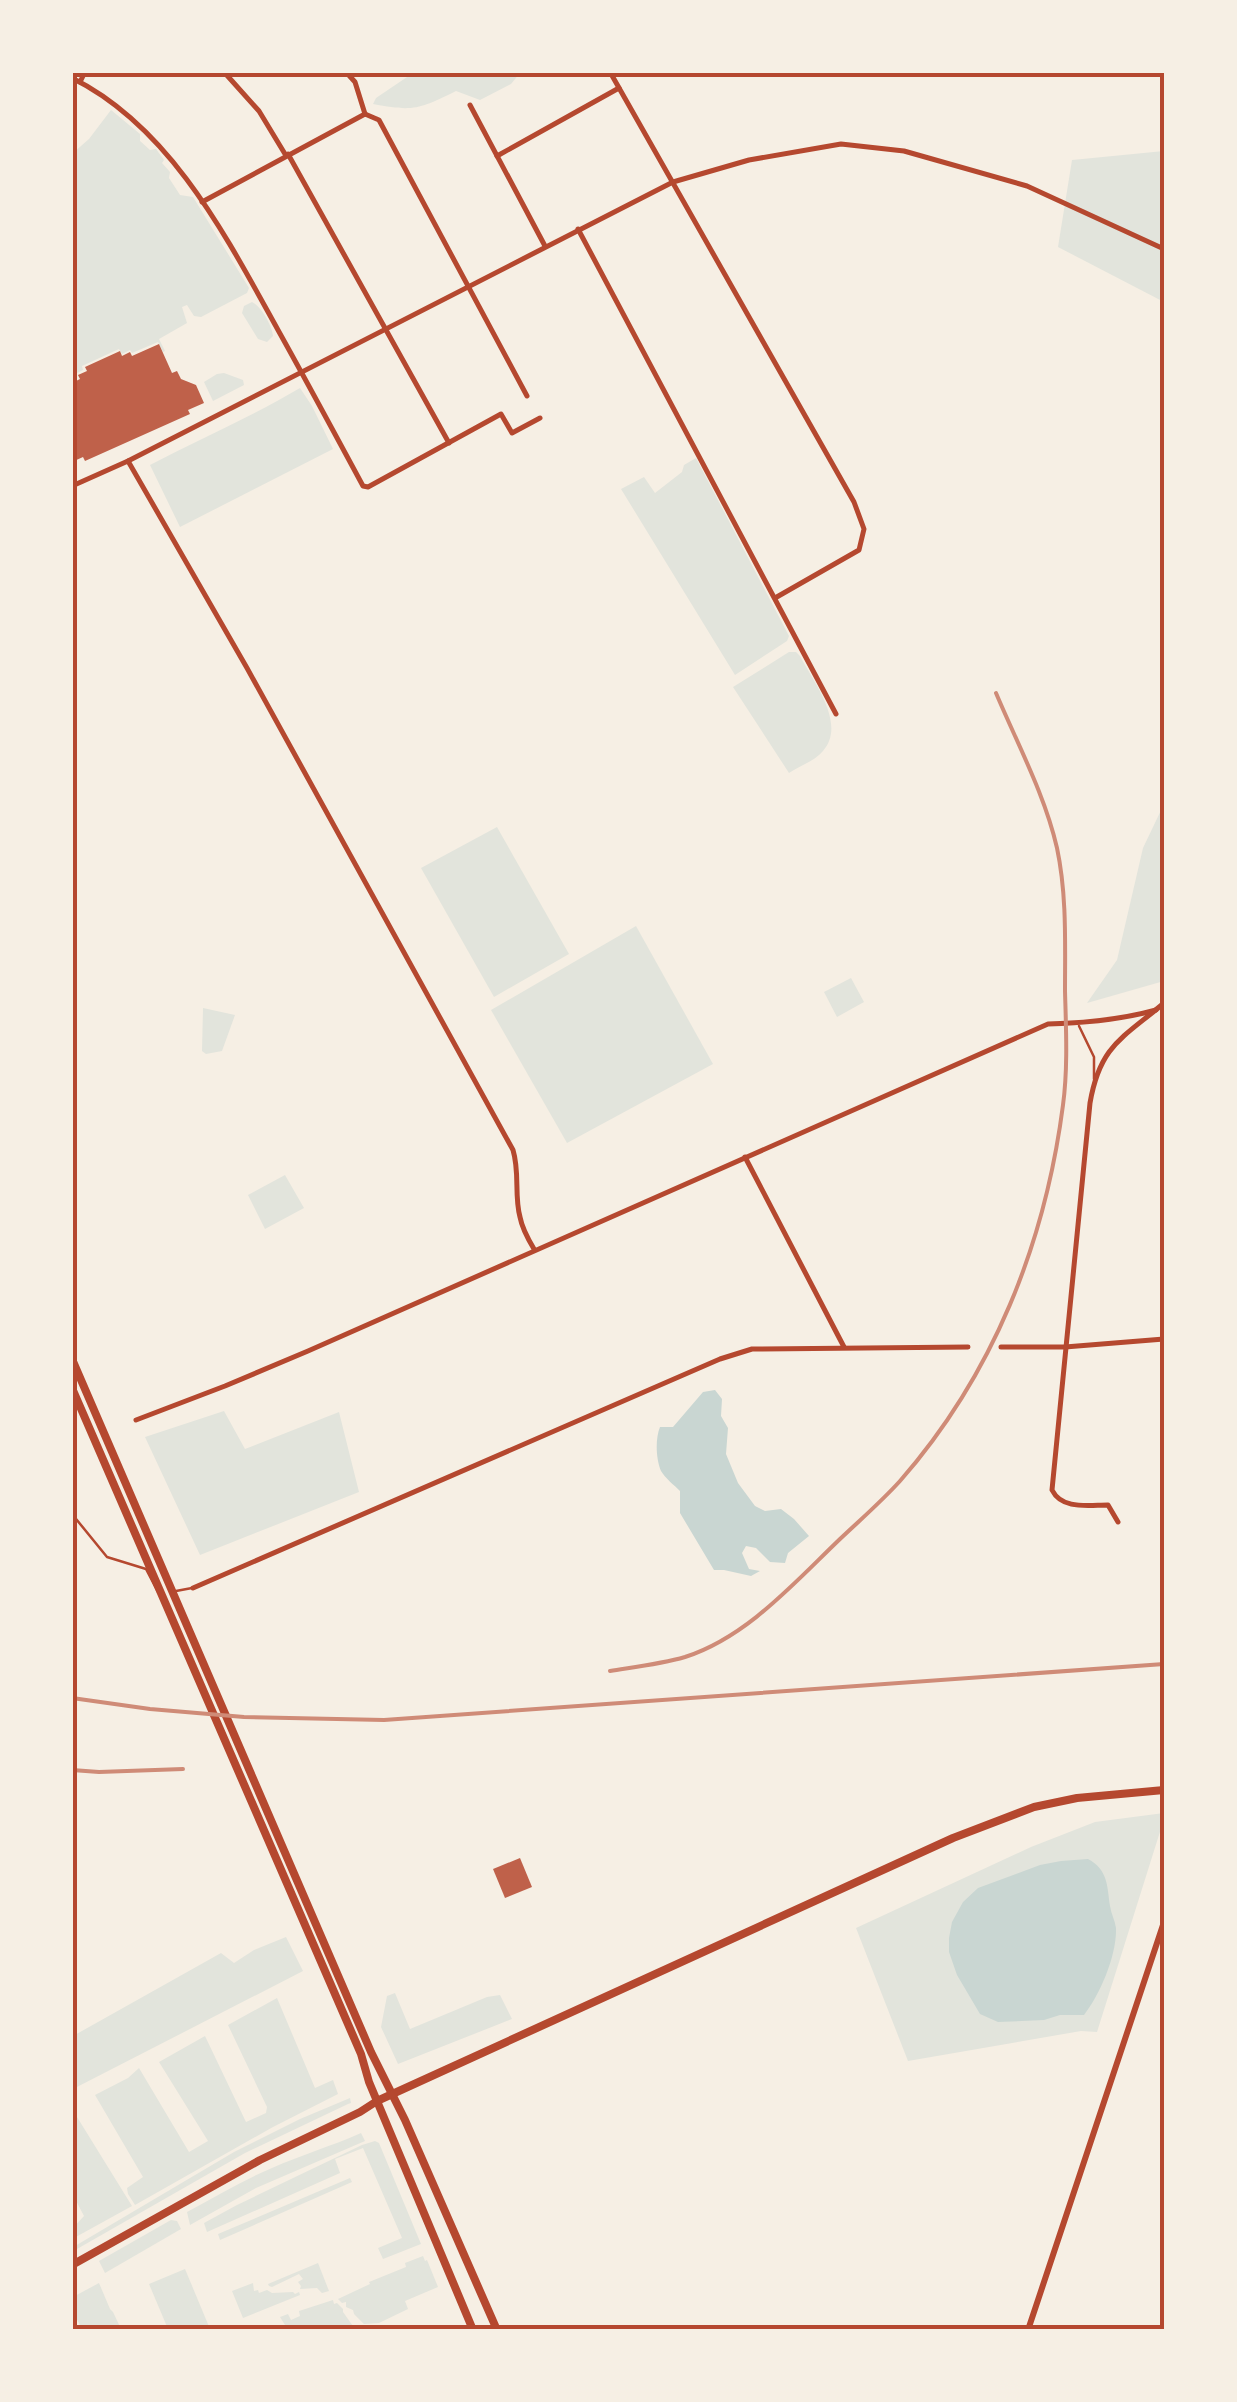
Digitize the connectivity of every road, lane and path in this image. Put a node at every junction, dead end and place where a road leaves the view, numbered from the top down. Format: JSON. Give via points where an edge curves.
{"nodes":[{"id":1,"x":85,"y":72,"type":"edge"},
{"id":2,"x":224,"y":72,"type":"edge"},
{"id":3,"x":346,"y":72,"type":"edge"},
{"id":4,"x":610,"y":72,"type":"edge"},
{"id":5,"x":72,"y":78,"type":"edge"},
{"id":6,"x":80,"y":82,"type":"junction"},
{"id":7,"x":619,"y":88,"type":"junction"},
{"id":8,"x":470,"y":106,"type":"dead end"},
{"id":9,"x":365,"y":114,"type":"junction"},
{"id":10,"x":287,"y":154,"type":"junction"},
{"id":11,"x":497,"y":156,"type":"junction"},
{"id":12,"x":673,"y":182,"type":"junction"},
{"id":13,"x":202,"y":202,"type":"junction"},
{"id":14,"x":578,"y":229,"type":"junction"},
{"id":15,"x":545,"y":246,"type":"junction"},
{"id":16,"x":1164,"y":249,"type":"edge"},
{"id":17,"x":467,"y":286,"type":"junction"},
{"id":18,"x":385,"y":328,"type":"junction"},
{"id":19,"x":301,"y":372,"type":"junction"},
{"id":20,"x":527,"y":396,"type":"dead end"},
{"id":21,"x":540,"y":418,"type":"dead end"},
{"id":22,"x":448,"y":443,"type":"junction"},
{"id":23,"x":128,"y":461,"type":"junction"},
{"id":24,"x":72,"y":486,"type":"edge"},
{"id":25,"x":775,"y":598,"type":"junction"},
{"id":26,"x":836,"y":714,"type":"dead end"},
{"id":27,"x":1164,"y":1002,"type":"edge"},
{"id":28,"x":1156,"y":1010,"type":"junction"},
{"id":29,"x":1078,"y":1025,"type":"junction"},
{"id":30,"x":1094,"y":1081,"type":"junction"},
{"id":31,"x":745,"y":1157,"type":"junction"},
{"id":32,"x":534,"y":1250,"type":"junction"},
{"id":33,"x":1164,"y":1339,"type":"edge"},
{"id":34,"x":1065,"y":1346,"type":"junction"},
{"id":35,"x":844,"y":1347,"type":"junction"},
{"id":36,"x":968,"y":1347,"type":"dead end"},
{"id":37,"x":1001,"y":1347,"type":"dead end"},
{"id":38,"x":72,"y":1359,"type":"edge"},
{"id":39,"x":72,"y":1388,"type":"edge"},
{"id":40,"x":136,"y":1420,"type":"dead end"},
{"id":41,"x":72,"y":1514,"type":"edge"},
{"id":42,"x":1118,"y":1522,"type":"dead end"},
{"id":43,"x":193,"y":1588,"type":"joint"},
{"id":44,"x":1164,"y":1790,"type":"edge"},
{"id":45,"x":1164,"y":1922,"type":"edge"},
{"id":46,"x":310,"y":1923,"type":"junction"},
{"id":47,"x":393,"y":2094,"type":"junction"},
{"id":48,"x":378,"y":2101,"type":"junction"},
{"id":49,"x":72,"y":2265,"type":"edge"},
{"id":50,"x":472,"y":2330,"type":"edge"},
{"id":51,"x":497,"y":2330,"type":"edge"},
{"id":52,"x":1028,"y":2330,"type":"edge"}],
"edges":[{"from":1,"to":6,"type":"street"},
{"from":2,"to":10,"type":"street"},
{"from":3,"to":9,"type":"street"},
{"from":4,"to":7,"type":"street"},
{"from":5,"to":6,"type":"street"},
{"from":6,"to":13,"type":"street","via":[[148,134]]},
{"from":7,"to":11,"type":"street"},
{"from":7,"to":12,"type":"street"},
{"from":8,"to":11,"type":"street"},
{"from":9,"to":10,"type":"street"},
{"from":9,"to":17,"type":"street","via":[[378,120]]},
{"from":10,"to":13,"type":"street"},
{"from":10,"to":18,"type":"street"},
{"from":11,"to":15,"type":"street"},
{"from":12,"to":14,"type":"street"},
{"from":12,"to":16,"type":"street","via":[[841,144],[904,152],[1026,186]]},
{"from":12,"to":25,"type":"street","via":[[864,529],[859,550]]},
{"from":13,"to":19,"type":"street"},
{"from":14,"to":15,"type":"street"},
{"from":14,"to":25,"type":"street"},
{"from":15,"to":17,"type":"street"},
{"from":17,"to":18,"type":"street"},
{"from":17,"to":20,"type":"street"},
{"from":18,"to":19,"type":"street"},
{"from":18,"to":22,"type":"street"},
{"from":19,"to":22,"type":"street","via":[[364,486]]},
{"from":19,"to":23,"type":"street"},
{"from":21,"to":22,"type":"street","via":[[512,433],[501,414]]},
{"from":23,"to":24,"type":"street"},
{"from":23,"to":32,"type":"street","via":[[513,1150],[520,1219]]},
{"from":25,"to":26,"type":"street"},
{"from":27,"to":28,"type":"street"},
{"from":28,"to":29,"type":"street"},
{"from":28,"to":30,"type":"street","via":[[1106,1053]]},
{"from":29,"to":30,"type":"lane","via":[[1094,1056]]},
{"from":29,"to":31,"type":"street","via":[[1048,1024]]},
{"from":30,"to":34,"type":"street"},
{"from":31,"to":32,"type":"street"},
{"from":31,"to":35,"type":"street"},
{"from":32,"to":40,"type":"street"},
{"from":33,"to":34,"type":"street"},
{"from":34,"to":37,"type":"street"},
{"from":34,"to":42,"type":"street","via":[[1052,1490],[1068,1504],[1108,1505]]},
{"from":35,"to":36,"type":"street"},
{"from":35,"to":43,"type":"street","via":[[752,1349],[720,1359]]},
{"from":38,"to":46,"type":"main road"},
{"from":39,"to":46,"type":"main road"},
{"from":41,"to":43,"type":"lane","via":[[106,1557],[146,1569],[156,1592]]},
{"from":44,"to":47,"type":"main road","via":[[1077,1798],[994,1821]]},
{"from":45,"to":52,"type":"street"},
{"from":46,"to":47,"type":"main road"},
{"from":46,"to":48,"type":"main road"},
{"from":47,"to":48,"type":"main road"},
{"from":47,"to":51,"type":"main road"},
{"from":48,"to":49,"type":"main road"},
{"from":48,"to":50,"type":"main road"}]}
